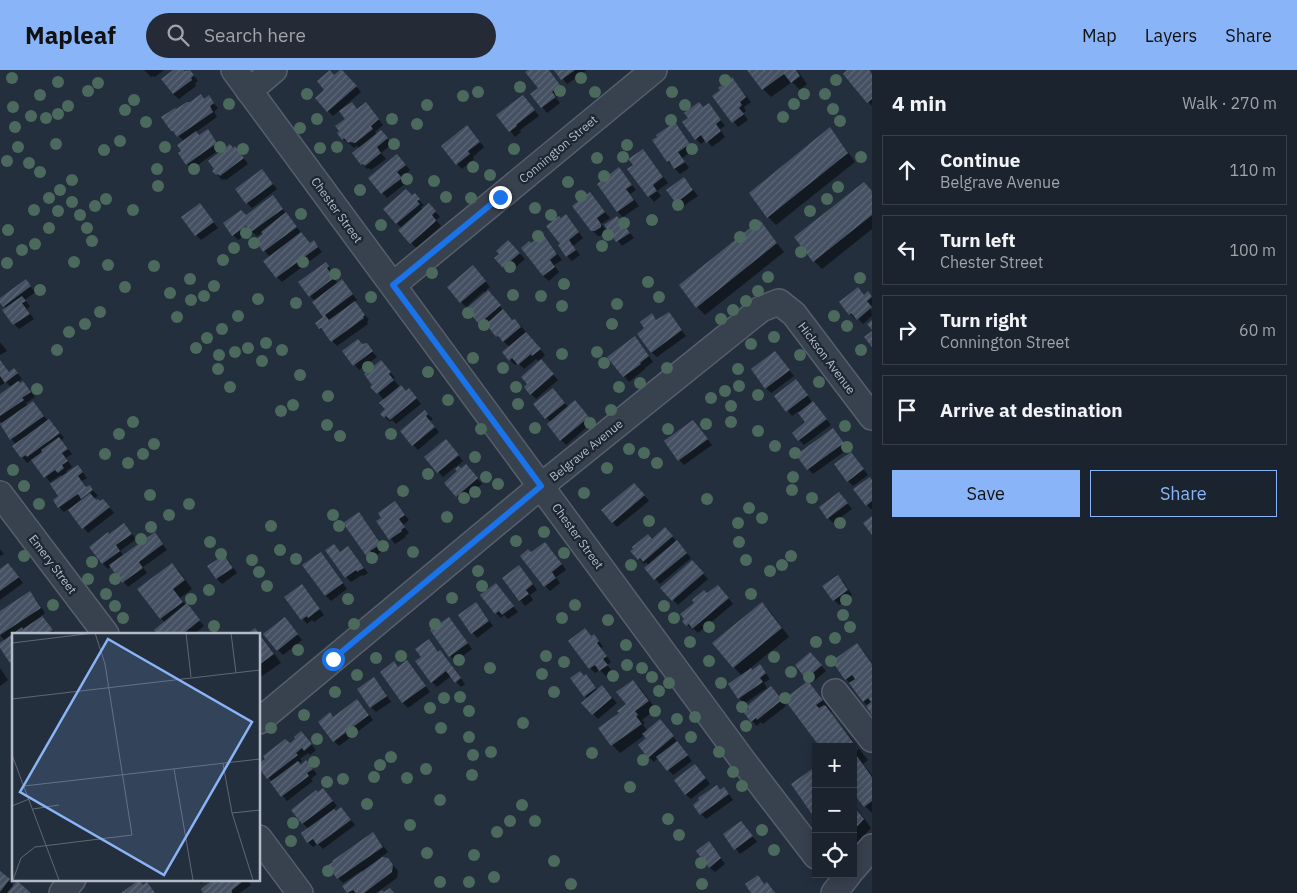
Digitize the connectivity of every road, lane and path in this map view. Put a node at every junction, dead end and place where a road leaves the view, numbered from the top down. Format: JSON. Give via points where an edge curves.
{"nodes":[{"id":1,"x":234,"y":70,"type":"edge"},
{"id":2,"x":274,"y":70,"type":"edge"},
{"id":3,"x":654,"y":70,"type":"edge"},
{"id":4,"x":249,"y":91,"type":"junction"},
{"id":5,"x":393,"y":285,"type":"junction"},
{"id":6,"x":779,"y":302,"type":"joint"},
{"id":7,"x":872,"y":417,"type":"edge"},
{"id":8,"x":541,"y":486,"type":"junction"},
{"id":9,"x":0,"y":494,"type":"edge"},
{"id":10,"x":105,"y":633,"type":"edge"},
{"id":11,"x":835,"y":692,"type":"dead end"},
{"id":12,"x":260,"y":720,"type":"edge"},
{"id":13,"x":872,"y":739,"type":"edge"},
{"id":14,"x":260,"y":839,"type":"edge"},
{"id":15,"x":872,"y":846,"type":"edge"},
{"id":16,"x":812,"y":851,"type":"edge"},
{"id":17,"x":72,"y":880,"type":"edge"},
{"id":18,"x":841,"y":880,"type":"edge"},
{"id":19,"x":62,"y":893,"type":"edge"},
{"id":20,"x":300,"y":893,"type":"edge"}],
"edges":[{"from":1,"to":4,"type":"street","name":"Chester Street"},
{"from":2,"to":4,"type":"street"},
{"from":3,"to":5,"type":"street","name":"Connington Street"},
{"from":4,"to":5,"type":"street","name":"Chester Street"},
{"from":5,"to":8,"type":"street","name":"Chester Street"},
{"from":6,"to":7,"type":"street","name":"Hickson Avenue","via":[[794,314]]},
{"from":6,"to":8,"type":"street","name":"Belgrave Avenue","via":[[761,309]]},
{"from":8,"to":12,"type":"street","name":"Belgrave Avenue"},
{"from":8,"to":16,"type":"street","name":"Chester Street"},
{"from":9,"to":10,"type":"street","name":"Emery Street"},
{"from":11,"to":13,"type":"street"},
{"from":14,"to":20,"type":"street"},
{"from":15,"to":18,"type":"street"},
{"from":17,"to":19,"type":"street"}]}
